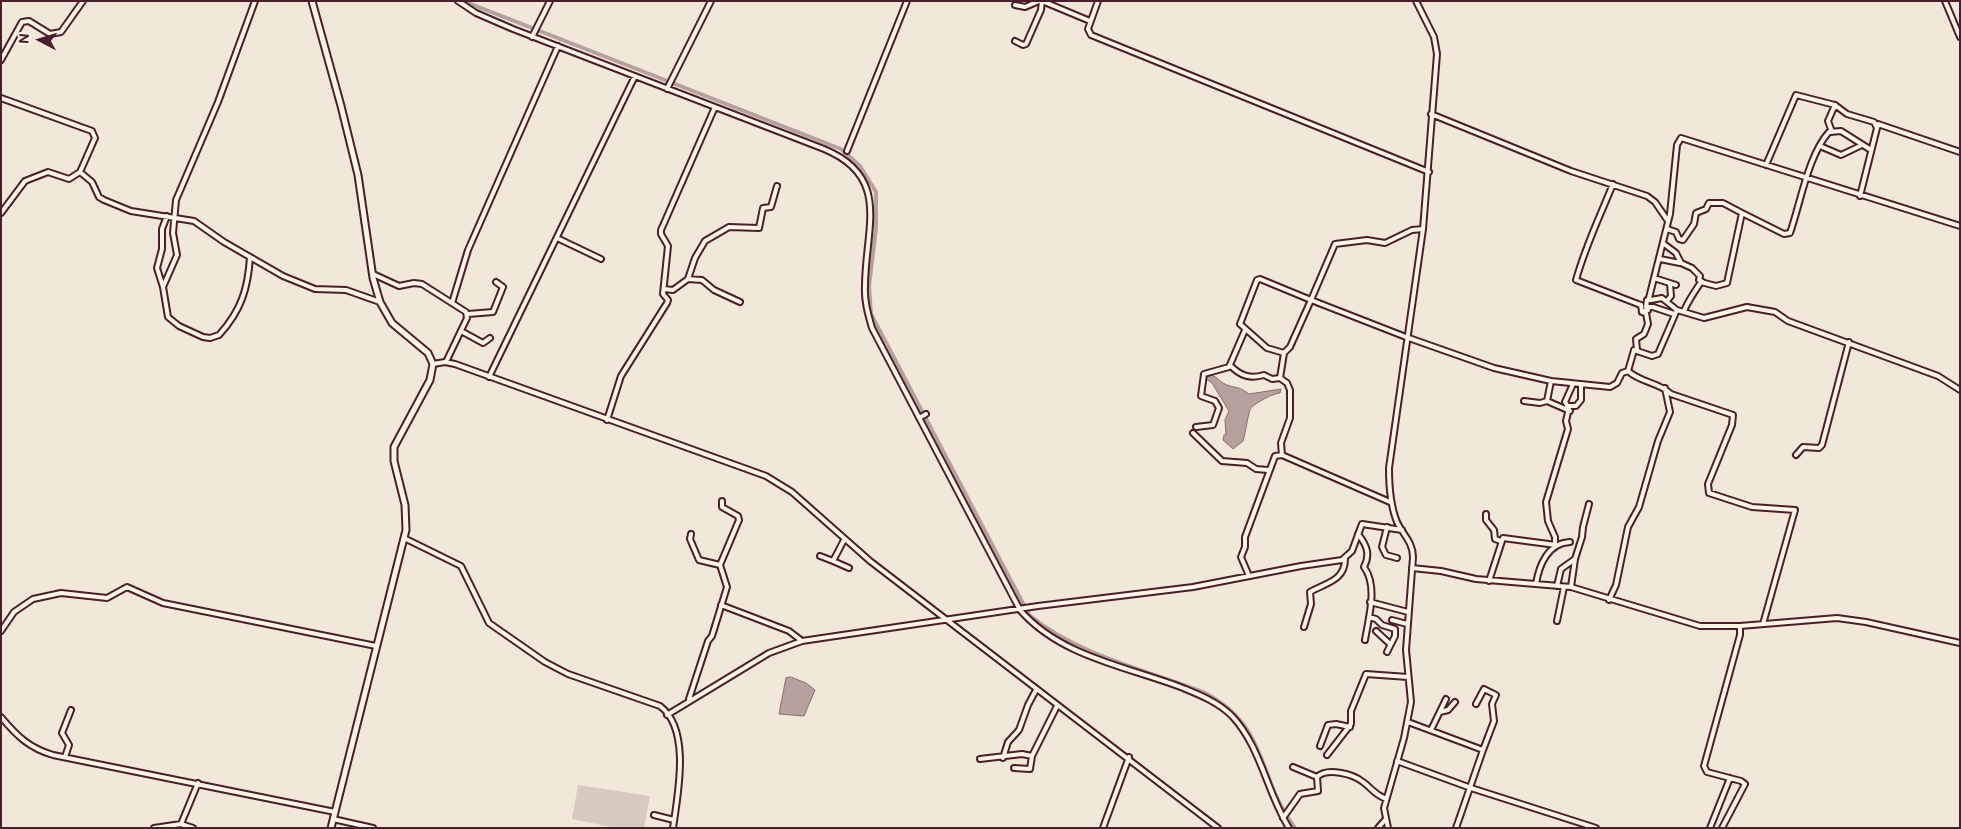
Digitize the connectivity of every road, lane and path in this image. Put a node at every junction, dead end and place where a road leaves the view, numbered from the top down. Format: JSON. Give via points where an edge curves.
{"nodes":[{"id":1,"x":83,"y":1,"type":"edge"},
{"id":2,"x":256,"y":1,"type":"edge"},
{"id":3,"x":312,"y":1,"type":"edge"},
{"id":4,"x":458,"y":1,"type":"edge"},
{"id":5,"x":550,"y":1,"type":"edge"},
{"id":6,"x":711,"y":1,"type":"edge"},
{"id":7,"x":907,"y":1,"type":"edge"},
{"id":8,"x":1041,"y":1,"type":"edge"},
{"id":9,"x":1098,"y":1,"type":"edge"},
{"id":10,"x":1416,"y":1,"type":"edge"},
{"id":11,"x":1945,"y":1,"type":"edge"},
{"id":12,"x":1015,"y":5,"type":"dead end"},
{"id":13,"x":1090,"y":21,"type":"junction"},
{"id":14,"x":535,"y":33,"type":"junction"},
{"id":15,"x":1960,"y":37,"type":"edge"},
{"id":16,"x":1014,"y":41,"type":"dead end"},
{"id":17,"x":558,"y":46,"type":"junction"},
{"id":18,"x":1,"y":60,"type":"edge"},
{"id":19,"x":635,"y":76,"type":"junction"},
{"id":20,"x":670,"y":85,"type":"junction"},
{"id":21,"x":1,"y":98,"type":"edge"},
{"id":22,"x":1835,"y":105,"type":"junction"},
{"id":23,"x":715,"y":107,"type":"junction"},
{"id":24,"x":1432,"y":114,"type":"junction"},
{"id":25,"x":1876,"y":126,"type":"junction"},
{"id":26,"x":1832,"y":132,"type":"junction"},
{"id":27,"x":1862,"y":145,"type":"junction"},
{"id":28,"x":1820,"y":146,"type":"junction"},
{"id":29,"x":1871,"y":150,"type":"junction"},
{"id":30,"x":847,"y":151,"type":"dead end"},
{"id":31,"x":1960,"y":152,"type":"edge"},
{"id":32,"x":1766,"y":166,"type":"junction"},
{"id":33,"x":80,"y":172,"type":"junction"},
{"id":34,"x":1429,"y":172,"type":"junction"},
{"id":35,"x":1808,"y":176,"type":"junction"},
{"id":36,"x":1613,"y":184,"type":"junction"},
{"id":37,"x":777,"y":186,"type":"dead end"},
{"id":38,"x":1860,"y":196,"type":"junction"},
{"id":39,"x":1,"y":213,"type":"edge"},
{"id":40,"x":1742,"y":213,"type":"junction"},
{"id":41,"x":167,"y":216,"type":"junction"},
{"id":42,"x":174,"y":218,"type":"junction"},
{"id":43,"x":1669,"y":218,"type":"junction"},
{"id":44,"x":1960,"y":226,"type":"edge"},
{"id":45,"x":1422,"y":229,"type":"junction"},
{"id":46,"x":1667,"y":229,"type":"junction"},
{"id":47,"x":558,"y":238,"type":"junction"},
{"id":48,"x":1664,"y":244,"type":"junction"},
{"id":49,"x":250,"y":257,"type":"junction"},
{"id":50,"x":601,"y":259,"type":"dead end"},
{"id":51,"x":1660,"y":259,"type":"junction"},
{"id":52,"x":1681,"y":263,"type":"junction"},
{"id":53,"x":373,"y":274,"type":"junction"},
{"id":54,"x":1654,"y":278,"type":"junction"},
{"id":55,"x":688,"y":279,"type":"junction"},
{"id":56,"x":496,"y":282,"type":"dead end"},
{"id":57,"x":1703,"y":282,"type":"junction"},
{"id":58,"x":1670,"y":284,"type":"junction"},
{"id":59,"x":1676,"y":286,"type":"dead end"},
{"id":60,"x":163,"y":287,"type":"junction"},
{"id":61,"x":664,"y":289,"type":"junction"},
{"id":62,"x":1311,"y":300,"type":"junction"},
{"id":63,"x":1651,"y":300,"type":"junction"},
{"id":64,"x":1667,"y":301,"type":"junction"},
{"id":65,"x":380,"y":302,"type":"junction"},
{"id":66,"x":740,"y":302,"type":"dead end"},
{"id":67,"x":452,"y":303,"type":"junction"},
{"id":68,"x":1646,"y":307,"type":"junction"},
{"id":69,"x":1678,"y":310,"type":"junction"},
{"id":70,"x":1684,"y":311,"type":"junction"},
{"id":71,"x":1642,"y":312,"type":"junction"},
{"id":72,"x":468,"y":314,"type":"junction"},
{"id":73,"x":1674,"y":314,"type":"junction"},
{"id":74,"x":1245,"y":330,"type":"junction"},
{"id":75,"x":461,"y":331,"type":"junction"},
{"id":76,"x":1406,"y":337,"type":"junction"},
{"id":77,"x":490,"y":338,"type":"dead end"},
{"id":78,"x":1849,"y":342,"type":"junction"},
{"id":79,"x":1637,"y":350,"type":"junction"},
{"id":80,"x":1284,"y":352,"type":"junction"},
{"id":81,"x":446,"y":362,"type":"junction"},
{"id":82,"x":433,"y":364,"type":"junction"},
{"id":83,"x":1230,"y":365,"type":"junction"},
{"id":84,"x":1628,"y":371,"type":"junction"},
{"id":85,"x":489,"y":377,"type":"junction"},
{"id":86,"x":1280,"y":378,"type":"junction"},
{"id":87,"x":1551,"y":382,"type":"junction"},
{"id":88,"x":1573,"y":384,"type":"junction"},
{"id":89,"x":1581,"y":385,"type":"junction"},
{"id":90,"x":1664,"y":387,"type":"junction"},
{"id":91,"x":1960,"y":390,"type":"edge"},
{"id":92,"x":1524,"y":401,"type":"dead end"},
{"id":93,"x":1547,"y":401,"type":"junction"},
{"id":94,"x":1565,"y":406,"type":"junction"},
{"id":95,"x":1570,"y":411,"type":"junction"},
{"id":96,"x":607,"y":420,"type":"junction"},
{"id":97,"x":1196,"y":428,"type":"dead end"},
{"id":98,"x":1192,"y":433,"type":"dead end"},
{"id":99,"x":1282,"y":455,"type":"junction"},
{"id":100,"x":1796,"y":455,"type":"dead end"},
{"id":101,"x":1268,"y":470,"type":"junction"},
{"id":102,"x":722,"y":501,"type":"dead end"},
{"id":103,"x":1390,"y":502,"type":"junction"},
{"id":104,"x":1589,"y":504,"type":"dead end"},
{"id":105,"x":1486,"y":514,"type":"dead end"},
{"id":106,"x":1387,"y":526,"type":"junction"},
{"id":107,"x":1402,"y":530,"type":"junction"},
{"id":108,"x":691,"y":534,"type":"dead end"},
{"id":109,"x":1358,"y":534,"type":"junction"},
{"id":110,"x":404,"y":538,"type":"junction"},
{"id":111,"x":844,"y":540,"type":"junction"},
{"id":112,"x":1501,"y":541,"type":"junction"},
{"id":113,"x":1570,"y":542,"type":"dead end"},
{"id":114,"x":1556,"y":545,"type":"junction"},
{"id":115,"x":820,"y":556,"type":"dead end"},
{"id":116,"x":1397,"y":558,"type":"dead end"},
{"id":117,"x":1575,"y":558,"type":"junction"},
{"id":118,"x":1345,"y":559,"type":"junction"},
{"id":119,"x":833,"y":561,"type":"junction"},
{"id":120,"x":720,"y":565,"type":"junction"},
{"id":121,"x":849,"y":568,"type":"dead end"},
{"id":122,"x":1412,"y":568,"type":"junction"},
{"id":123,"x":1249,"y":576,"type":"junction"},
{"id":124,"x":1489,"y":581,"type":"junction"},
{"id":125,"x":1536,"y":584,"type":"junction"},
{"id":126,"x":1557,"y":586,"type":"junction"},
{"id":127,"x":1564,"y":587,"type":"junction"},
{"id":128,"x":1571,"y":587,"type":"junction"},
{"id":129,"x":1609,"y":600,"type":"junction"},
{"id":130,"x":1370,"y":602,"type":"junction"},
{"id":131,"x":721,"y":605,"type":"junction"},
{"id":132,"x":1022,"y":609,"type":"junction"},
{"id":133,"x":1408,"y":612,"type":"junction"},
{"id":134,"x":1369,"y":617,"type":"junction"},
{"id":135,"x":945,"y":620,"type":"junction"},
{"id":136,"x":1392,"y":620,"type":"dead end"},
{"id":137,"x":1557,"y":621,"type":"dead end"},
{"id":138,"x":1407,"y":624,"type":"junction"},
{"id":139,"x":1763,"y":624,"type":"junction"},
{"id":140,"x":1304,"y":626,"type":"dead end"},
{"id":141,"x":1742,"y":626,"type":"junction"},
{"id":142,"x":1,"y":631,"type":"edge"},
{"id":143,"x":1376,"y":631,"type":"dead end"},
{"id":144,"x":1395,"y":636,"type":"junction"},
{"id":145,"x":1406,"y":637,"type":"junction"},
{"id":146,"x":1365,"y":640,"type":"dead end"},
{"id":147,"x":802,"y":641,"type":"junction"},
{"id":148,"x":1960,"y":643,"type":"edge"},
{"id":149,"x":1390,"y":644,"type":"junction"},
{"id":150,"x":376,"y":646,"type":"junction"},
{"id":151,"x":1387,"y":652,"type":"dead end"},
{"id":152,"x":1408,"y":677,"type":"junction"},
{"id":153,"x":1036,"y":690,"type":"junction"},
{"id":154,"x":1446,"y":699,"type":"dead end"},
{"id":155,"x":688,"y":701,"type":"junction"},
{"id":156,"x":1455,"y":702,"type":"dead end"},
{"id":157,"x":1476,"y":704,"type":"dead end"},
{"id":158,"x":1059,"y":707,"type":"junction"},
{"id":159,"x":71,"y":710,"type":"dead end"},
{"id":160,"x":1440,"y":712,"type":"junction"},
{"id":161,"x":667,"y":714,"type":"junction"},
{"id":162,"x":1,"y":717,"type":"edge"},
{"id":163,"x":1408,"y":722,"type":"junction"},
{"id":164,"x":1350,"y":727,"type":"junction"},
{"id":165,"x":1431,"y":730,"type":"junction"},
{"id":166,"x":1320,"y":746,"type":"dead end"},
{"id":167,"x":1483,"y":750,"type":"junction"},
{"id":168,"x":1327,"y":755,"type":"dead end"},
{"id":169,"x":1032,"y":756,"type":"junction"},
{"id":170,"x":65,"y":757,"type":"junction"},
{"id":171,"x":1129,"y":757,"type":"junction"},
{"id":172,"x":1003,"y":758,"type":"junction"},
{"id":173,"x":980,"y":760,"type":"dead end"},
{"id":174,"x":1397,"y":761,"type":"junction"},
{"id":175,"x":1293,"y":767,"type":"dead end"},
{"id":176,"x":1014,"y":768,"type":"dead end"},
{"id":177,"x":1317,"y":777,"type":"junction"},
{"id":178,"x":1730,"y":778,"type":"junction"},
{"id":179,"x":198,"y":784,"type":"junction"},
{"id":180,"x":1471,"y":788,"type":"junction"},
{"id":181,"x":1386,"y":799,"type":"junction"},
{"id":182,"x":335,"y":812,"type":"junction"},
{"id":183,"x":654,"y":815,"type":"dead end"},
{"id":184,"x":1284,"y":817,"type":"junction"},
{"id":185,"x":333,"y":819,"type":"junction"},
{"id":186,"x":674,"y":820,"type":"junction"},
{"id":187,"x":1385,"y":820,"type":"junction"},
{"id":188,"x":181,"y":824,"type":"junction"},
{"id":189,"x":154,"y":828,"type":"edge"},
{"id":190,"x":193,"y":828,"type":"edge"},
{"id":191,"x":331,"y":828,"type":"edge"},
{"id":192,"x":373,"y":828,"type":"edge"},
{"id":193,"x":673,"y":828,"type":"edge"},
{"id":194,"x":1103,"y":828,"type":"edge"},
{"id":195,"x":1218,"y":828,"type":"edge"},
{"id":196,"x":1290,"y":828,"type":"edge"},
{"id":197,"x":1378,"y":828,"type":"edge"},
{"id":198,"x":1388,"y":828,"type":"edge"},
{"id":199,"x":1456,"y":828,"type":"edge"},
{"id":200,"x":1596,"y":828,"type":"edge"},
{"id":201,"x":1710,"y":828,"type":"edge"},
{"id":202,"x":1722,"y":828,"type":"edge"}],
"edges":[{"from":1,"to":18,"type":"street","via":[[61,32],[50,34],[29,21],[22,22]]},
{"from":2,"to":42,"type":"street","via":[[176,200]]},
{"from":3,"to":53,"type":"main road","via":[[358,175]]},
{"from":4,"to":14,"type":"street","via":[[481,15]]},
{"from":5,"to":14,"type":"street"},
{"from":6,"to":20,"type":"street"},
{"from":7,"to":30,"type":"street"},
{"from":8,"to":12,"type":"street","via":[[1025,7]]},
{"from":8,"to":13,"type":"street"},
{"from":8,"to":16,"type":"street","via":[[1041,10],[1026,44],[1022,46]]},
{"from":9,"to":13,"type":"street"},
{"from":10,"to":24,"type":"street","via":[[1437,48]]},
{"from":11,"to":15,"type":"street"},
{"from":13,"to":34,"type":"street","via":[[1088,31],[1091,35]]},
{"from":14,"to":17,"type":"street"},
{"from":17,"to":19,"type":"street"},
{"from":17,"to":67,"type":"street","via":[[468,250]]},
{"from":19,"to":20,"type":"street"},
{"from":19,"to":47,"type":"street"},
{"from":20,"to":23,"type":"street"},
{"from":21,"to":33,"type":"street","via":[[92,131],[95,138]]},
{"from":22,"to":25,"type":"street","via":[[1847,114],[1874,122]]},
{"from":22,"to":26,"type":"street","via":[[1828,121]]},
{"from":22,"to":32,"type":"street","via":[[1796,95]]},
{"from":23,"to":61,"type":"street","via":[[661,230],[668,246]]},
{"from":23,"to":132,"type":"street","via":[[837,154],[858,172],[866,184],[871,203],[865,285],[868,315]]},
{"from":24,"to":34,"type":"street"},
{"from":24,"to":36,"type":"street","via":[[1571,171]]},
{"from":25,"to":29,"type":"street"},
{"from":25,"to":31,"type":"street","via":[[1884,125]]},
{"from":26,"to":27,"type":"street","via":[[1841,131],[1853,136]]},
{"from":26,"to":28,"type":"street"},
{"from":27,"to":28,"type":"street","via":[[1841,155]]},
{"from":27,"to":29,"type":"street"},
{"from":28,"to":35,"type":"street"},
{"from":29,"to":38,"type":"street"},
{"from":32,"to":35,"type":"street"},
{"from":32,"to":43,"type":"street","via":[[1727,150],[1680,138]]},
{"from":33,"to":39,"type":"street","via":[[69,179],[48,172],[25,180]]},
{"from":33,"to":41,"type":"street","via":[[92,182],[104,200],[131,211]]},
{"from":34,"to":45,"type":"street"},
{"from":35,"to":38,"type":"street"},
{"from":35,"to":40,"type":"street","via":[[1788,234]]},
{"from":36,"to":43,"type":"street","via":[[1650,198]]},
{"from":36,"to":71,"type":"street","via":[[1584,251],[1576,280],[1638,304]]},
{"from":37,"to":55,"type":"street","via":[[771,206],[763,208],[759,228],[729,227],[705,242]]},
{"from":38,"to":44,"type":"street"},
{"from":40,"to":46,"type":"street","via":[[1723,203],[1709,202],[1706,209],[1696,213],[1694,224],[1683,240],[1676,232]]},
{"from":40,"to":57,"type":"street","via":[[1727,283],[1707,285]]},
{"from":41,"to":42,"type":"street"},
{"from":41,"to":60,"type":"street","via":[[162,228],[162,249],[157,268]]},
{"from":42,"to":49,"type":"street","via":[[199,223]]},
{"from":42,"to":60,"type":"street","via":[[177,255]]},
{"from":43,"to":46,"type":"street"},
{"from":45,"to":62,"type":"street","via":[[1412,230],[1385,243],[1366,240],[1335,244]]},
{"from":45,"to":76,"type":"street"},
{"from":46,"to":48,"type":"street"},
{"from":47,"to":50,"type":"street"},
{"from":47,"to":85,"type":"street"},
{"from":48,"to":51,"type":"street"},
{"from":48,"to":52,"type":"street","via":[[1676,253]]},
{"from":49,"to":60,"type":"street","via":[[248,286],[243,298],[225,329],[215,338],[203,337],[172,322],[166,310]]},
{"from":49,"to":65,"type":"street","via":[[315,289],[346,290]]},
{"from":51,"to":52,"type":"street"},
{"from":51,"to":54,"type":"street"},
{"from":52,"to":57,"type":"street","via":[[1692,268]]},
{"from":53,"to":65,"type":"main road"},
{"from":53,"to":67,"type":"street","via":[[399,286],[422,284]]},
{"from":54,"to":58,"type":"street"},
{"from":54,"to":63,"type":"street"},
{"from":55,"to":61,"type":"street","via":[[673,290]]},
{"from":55,"to":66,"type":"street","via":[[702,280],[714,290]]},
{"from":56,"to":72,"type":"street","via":[[503,287],[493,312]]},
{"from":57,"to":70,"type":"street"},
{"from":58,"to":59,"type":"street"},
{"from":58,"to":64,"type":"street","via":[[1671,296]]},
{"from":61,"to":96,"type":"street","via":[[667,303],[621,376]]},
{"from":62,"to":74,"type":"street","via":[[1256,280],[1240,323]]},
{"from":62,"to":76,"type":"street"},
{"from":62,"to":80,"type":"street","via":[[1290,347]]},
{"from":63,"to":64,"type":"street","via":[[1660,297]]},
{"from":63,"to":68,"type":"street","via":[[1647,300]]},
{"from":64,"to":69,"type":"street"},
{"from":65,"to":82,"type":"main road","via":[[392,324],[428,352]]},
{"from":67,"to":72,"type":"street"},
{"from":68,"to":71,"type":"street","via":[[1648,310]]},
{"from":68,"to":73,"type":"street"},
{"from":69,"to":70,"type":"street"},
{"from":69,"to":73,"type":"street"},
{"from":70,"to":78,"type":"street","via":[[1704,318],[1738,308],[1775,312],[1788,321]]},
{"from":71,"to":79,"type":"street","via":[[1646,313],[1648,324],[1644,334],[1636,339]]},
{"from":72,"to":75,"type":"street"},
{"from":73,"to":79,"type":"street","via":[[1658,354],[1652,356]]},
{"from":74,"to":80,"type":"street","via":[[1267,348]]},
{"from":74,"to":83,"type":"street"},
{"from":75,"to":77,"type":"street","via":[[483,343]]},
{"from":75,"to":81,"type":"street"},
{"from":76,"to":87,"type":"street","via":[[1494,368]]},
{"from":76,"to":103,"type":"street","via":[[1389,468]]},
{"from":78,"to":91,"type":"street","via":[[1938,376]]},
{"from":78,"to":100,"type":"street","via":[[1822,445],[1819,448],[1803,447]]},
{"from":79,"to":84,"type":"street","via":[[1631,356]]},
{"from":80,"to":86,"type":"street"},
{"from":81,"to":82,"type":"street"},
{"from":81,"to":85,"type":"street"},
{"from":82,"to":110,"type":"main road","via":[[430,380],[394,447],[394,461],[405,505]]},
{"from":83,"to":86,"type":"street","via":[[1236,372],[1252,378],[1264,375]]},
{"from":83,"to":97,"type":"street","via":[[1204,374],[1201,396],[1215,401],[1219,408],[1213,424]]},
{"from":84,"to":89,"type":"street","via":[[1622,373],[1612,386]]},
{"from":84,"to":90,"type":"street","via":[[1647,383]]},
{"from":85,"to":96,"type":"street"},
{"from":86,"to":99,"type":"street","via":[[1290,390],[1290,418],[1281,443]]},
{"from":87,"to":88,"type":"street"},
{"from":87,"to":93,"type":"street"},
{"from":88,"to":89,"type":"street"},
{"from":88,"to":94,"type":"street"},
{"from":89,"to":94,"type":"street","via":[[1581,400],[1576,406]]},
{"from":90,"to":129,"type":"street","via":[[1670,412],[1639,507],[1628,527],[1616,585]]},
{"from":90,"to":139,"type":"street","via":[[1672,394],[1733,415],[1707,491],[1756,507],[1788,508],[1796,512]]},
{"from":92,"to":93,"type":"street"},
{"from":93,"to":95,"type":"street"},
{"from":94,"to":95,"type":"street"},
{"from":95,"to":114,"type":"street","via":[[1566,421],[1568,429],[1546,502]]},
{"from":96,"to":111,"type":"street","via":[[766,476],[792,492]]},
{"from":98,"to":101,"type":"street","via":[[1222,461],[1247,463],[1256,469]]},
{"from":99,"to":101,"type":"street","via":[[1274,457]]},
{"from":99,"to":103,"type":"street"},
{"from":101,"to":123,"type":"street","via":[[1241,557]]},
{"from":102,"to":120,"type":"street","via":[[722,508],[738,516],[739,520]]},
{"from":103,"to":107,"type":"street"},
{"from":104,"to":117,"type":"street"},
{"from":105,"to":112,"type":"street","via":[[1495,539]]},
{"from":106,"to":107,"type":"street"},
{"from":106,"to":109,"type":"street","via":[[1364,524]]},
{"from":106,"to":116,"type":"street","via":[[1382,547],[1386,555]]},
{"from":107,"to":122,"type":"street","via":[[1413,547]]},
{"from":108,"to":120,"type":"street","via":[[699,560]]},
{"from":109,"to":118,"type":"street","via":[[1352,551]]},
{"from":109,"to":130,"type":"street","via":[[1367,548],[1364,567],[1370,578]]},
{"from":110,"to":150,"type":"main road"},
{"from":110,"to":161,"type":"street","via":[[462,566],[485,619],[523,648],[568,674],[660,706]]},
{"from":111,"to":119,"type":"street"},
{"from":111,"to":135,"type":"street"},
{"from":112,"to":114,"type":"street","via":[[1505,537]]},
{"from":112,"to":124,"type":"street"},
{"from":113,"to":114,"type":"street"},
{"from":114,"to":125,"type":"street","via":[[1545,556]]},
{"from":115,"to":119,"type":"street"},
{"from":117,"to":126,"type":"street","via":[[1561,569]]},
{"from":117,"to":128,"type":"street"},
{"from":118,"to":123,"type":"street"},
{"from":118,"to":140,"type":"street","via":[[1338,577],[1310,592],[1311,604]]},
{"from":119,"to":121,"type":"street"},
{"from":120,"to":131,"type":"street","via":[[727,584]]},
{"from":122,"to":124,"type":"street"},
{"from":122,"to":133,"type":"street"},
{"from":123,"to":132,"type":"street","via":[[1193,587]]},
{"from":124,"to":125,"type":"street"},
{"from":125,"to":126,"type":"street"},
{"from":126,"to":127,"type":"street"},
{"from":127,"to":128,"type":"street"},
{"from":127,"to":137,"type":"street"},
{"from":128,"to":129,"type":"street"},
{"from":129,"to":141,"type":"street","via":[[1700,626]]},
{"from":130,"to":133,"type":"street"},
{"from":130,"to":134,"type":"street"},
{"from":131,"to":147,"type":"street","via":[[789,631]]},
{"from":131,"to":155,"type":"street"},
{"from":132,"to":135,"type":"street"},
{"from":132,"to":184,"type":"street","via":[[1047,635],[1078,652],[1170,684],[1222,708],[1232,716],[1248,740]]},
{"from":133,"to":138,"type":"street"},
{"from":134,"to":144,"type":"street","via":[[1394,628]]},
{"from":134,"to":146,"type":"street"},
{"from":135,"to":147,"type":"street"},
{"from":135,"to":153,"type":"street"},
{"from":136,"to":138,"type":"street"},
{"from":138,"to":145,"type":"street"},
{"from":139,"to":141,"type":"street"},
{"from":139,"to":148,"type":"street","via":[[1852,619]]},
{"from":141,"to":178,"type":"street","via":[[1704,766],[1707,772]]},
{"from":142,"to":150,"type":"street","via":[[14,612],[33,599],[61,592],[111,598],[127,587],[164,603]]},
{"from":143,"to":149,"type":"street"},
{"from":144,"to":145,"type":"street"},
{"from":144,"to":149,"type":"street"},
{"from":145,"to":152,"type":"street"},
{"from":147,"to":155,"type":"street","via":[[769,653]]},
{"from":149,"to":151,"type":"street"},
{"from":150,"to":182,"type":"main road"},
{"from":152,"to":163,"type":"street","via":[[1411,702]]},
{"from":152,"to":164,"type":"street","via":[[1366,674],[1351,711]]},
{"from":153,"to":158,"type":"street"},
{"from":153,"to":172,"type":"street"},
{"from":154,"to":160,"type":"street"},
{"from":155,"to":161,"type":"street"},
{"from":156,"to":160,"type":"street","via":[[1448,710]]},
{"from":157,"to":167,"type":"street","via":[[1484,689],[1496,695],[1492,704],[1494,721]]},
{"from":158,"to":169,"type":"street"},
{"from":158,"to":171,"type":"street"},
{"from":159,"to":170,"type":"street","via":[[62,733],[69,745]]},
{"from":160,"to":165,"type":"street"},
{"from":161,"to":186,"type":"street","via":[[674,724],[681,769]]},
{"from":162,"to":170,"type":"street","via":[[25,743],[37,750]]},
{"from":163,"to":165,"type":"street"},
{"from":163,"to":174,"type":"street"},
{"from":164,"to":166,"type":"street","via":[[1328,725]]},
{"from":164,"to":168,"type":"street"},
{"from":165,"to":167,"type":"street"},
{"from":167,"to":180,"type":"street"},
{"from":169,"to":172,"type":"street","via":[[1018,754]]},
{"from":169,"to":176,"type":"street","via":[[1030,770]]},
{"from":170,"to":179,"type":"street"},
{"from":171,"to":194,"type":"street"},
{"from":171,"to":195,"type":"street"},
{"from":172,"to":173,"type":"street"},
{"from":174,"to":180,"type":"street"},
{"from":174,"to":181,"type":"street"},
{"from":175,"to":177,"type":"street"},
{"from":177,"to":181,"type":"street","via":[[1328,772],[1344,775],[1363,782],[1373,794]]},
{"from":177,"to":184,"type":"street","via":[[1318,790],[1300,794]]},
{"from":178,"to":201,"type":"street"},
{"from":178,"to":202,"type":"street","via":[[1744,782],[1744,787]]},
{"from":179,"to":182,"type":"street"},
{"from":179,"to":188,"type":"street"},
{"from":180,"to":199,"type":"street"},
{"from":180,"to":200,"type":"street"},
{"from":181,"to":187,"type":"street"},
{"from":182,"to":185,"type":"main road"},
{"from":183,"to":186,"type":"street"},
{"from":184,"to":196,"type":"street"},
{"from":185,"to":191,"type":"main road"},
{"from":185,"to":192,"type":"street"},
{"from":186,"to":193,"type":"street"},
{"from":187,"to":197,"type":"street"},
{"from":187,"to":198,"type":"street"},
{"from":188,"to":189,"type":"street"},
{"from":188,"to":190,"type":"street"}]}
